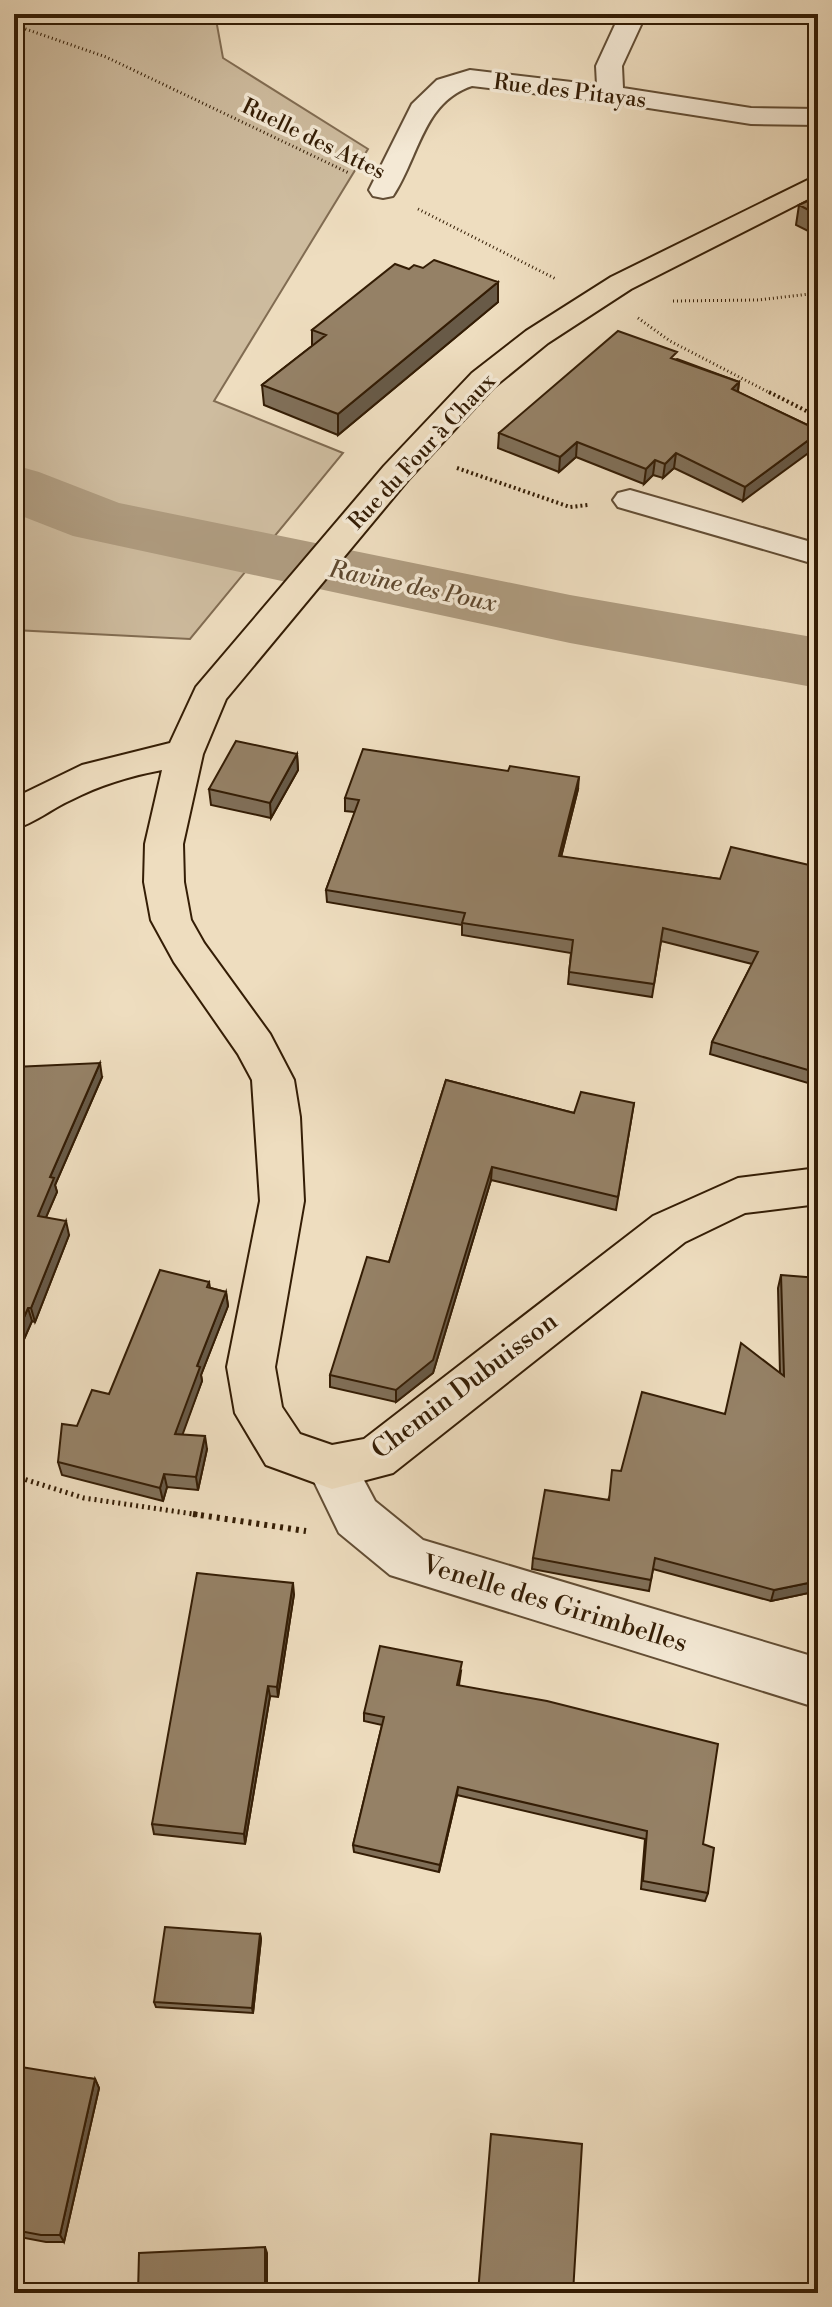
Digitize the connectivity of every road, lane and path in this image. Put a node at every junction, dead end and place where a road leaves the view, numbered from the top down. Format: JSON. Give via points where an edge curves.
{"nodes":[{"id":1,"x":633,"y":14,"type":"edge"},
{"id":2,"x":14,"y":25,"type":"edge"},
{"id":3,"x":610,"y":94,"type":"junction"},
{"id":4,"x":818,"y":117,"type":"edge"},
{"id":5,"x":818,"y":183,"type":"edge"},
{"id":6,"x":383,"y":190,"type":"junction"},
{"id":7,"x":560,"y":281,"type":"dead end"},
{"id":8,"x":818,"y":293,"type":"edge"},
{"id":9,"x":669,"y":301,"type":"dead end"},
{"id":10,"x":643,"y":308,"type":"dead end"},
{"id":11,"x":818,"y":417,"type":"edge"},
{"id":12,"x":456,"y":467,"type":"dead end"},
{"id":13,"x":630,"y":500,"type":"joint"},
{"id":14,"x":818,"y":555,"type":"edge"},
{"id":15,"x":184,"y":754,"type":"junction"},
{"id":16,"x":14,"y":816,"type":"edge"},
{"id":17,"x":818,"y":1186,"type":"edge"},
{"id":18,"x":332,"y":1467,"type":"junction"},
{"id":19,"x":14,"y":1476,"type":"edge"},
{"id":20,"x":390,"y":1544,"type":"junction"},
{"id":21,"x":818,"y":1683,"type":"edge"}],
"edges":[{"from":1,"to":3,"type":"street","via":[[609,66]]},
{"from":2,"to":6,"type":"path","name":"Ruelle des Attes","via":[[106,57]]},
{"from":3,"to":4,"type":"street","name":"Rue des Pitayas","via":[[751,116]]},
{"from":3,"to":6,"type":"street","name":"Rue des Pitayas","via":[[482,78],[458,81],[425,104]]},
{"from":5,"to":15,"type":"main road","name":"Rue du Four à Chaux","via":[[589,302],[483,380],[396,473],[209,695]]},
{"from":6,"to":7,"type":"path","name":"Ruelle des Attes"},
{"from":8,"to":9,"type":"path"},
{"from":10,"to":11,"type":"path","via":[[632,314],[670,341]]},
{"from":12,"to":13,"type":"path","via":[[570,507]]},
{"from":13,"to":14,"type":"street"},
{"from":15,"to":16,"type":"main road","via":[[140,759],[97,772]]},
{"from":15,"to":18,"type":"main road","via":[[164,844],[171,920],[255,1045],[273,1080],[278,1117],[282,1201],[251,1367],[259,1413],[283,1450]]},
{"from":17,"to":18,"type":"main road","name":"Chemin Dubuisson","via":[[738,1196],[669,1229],[376,1458]]},
{"from":18,"to":20,"type":"street","name":"Venelle des Girimbelles","via":[[357,1517]]},
{"from":19,"to":20,"type":"path","via":[[84,1498]]},
{"from":20,"to":21,"type":"street","name":"Venelle des Girimbelles","via":[[408,1559]]}]}
